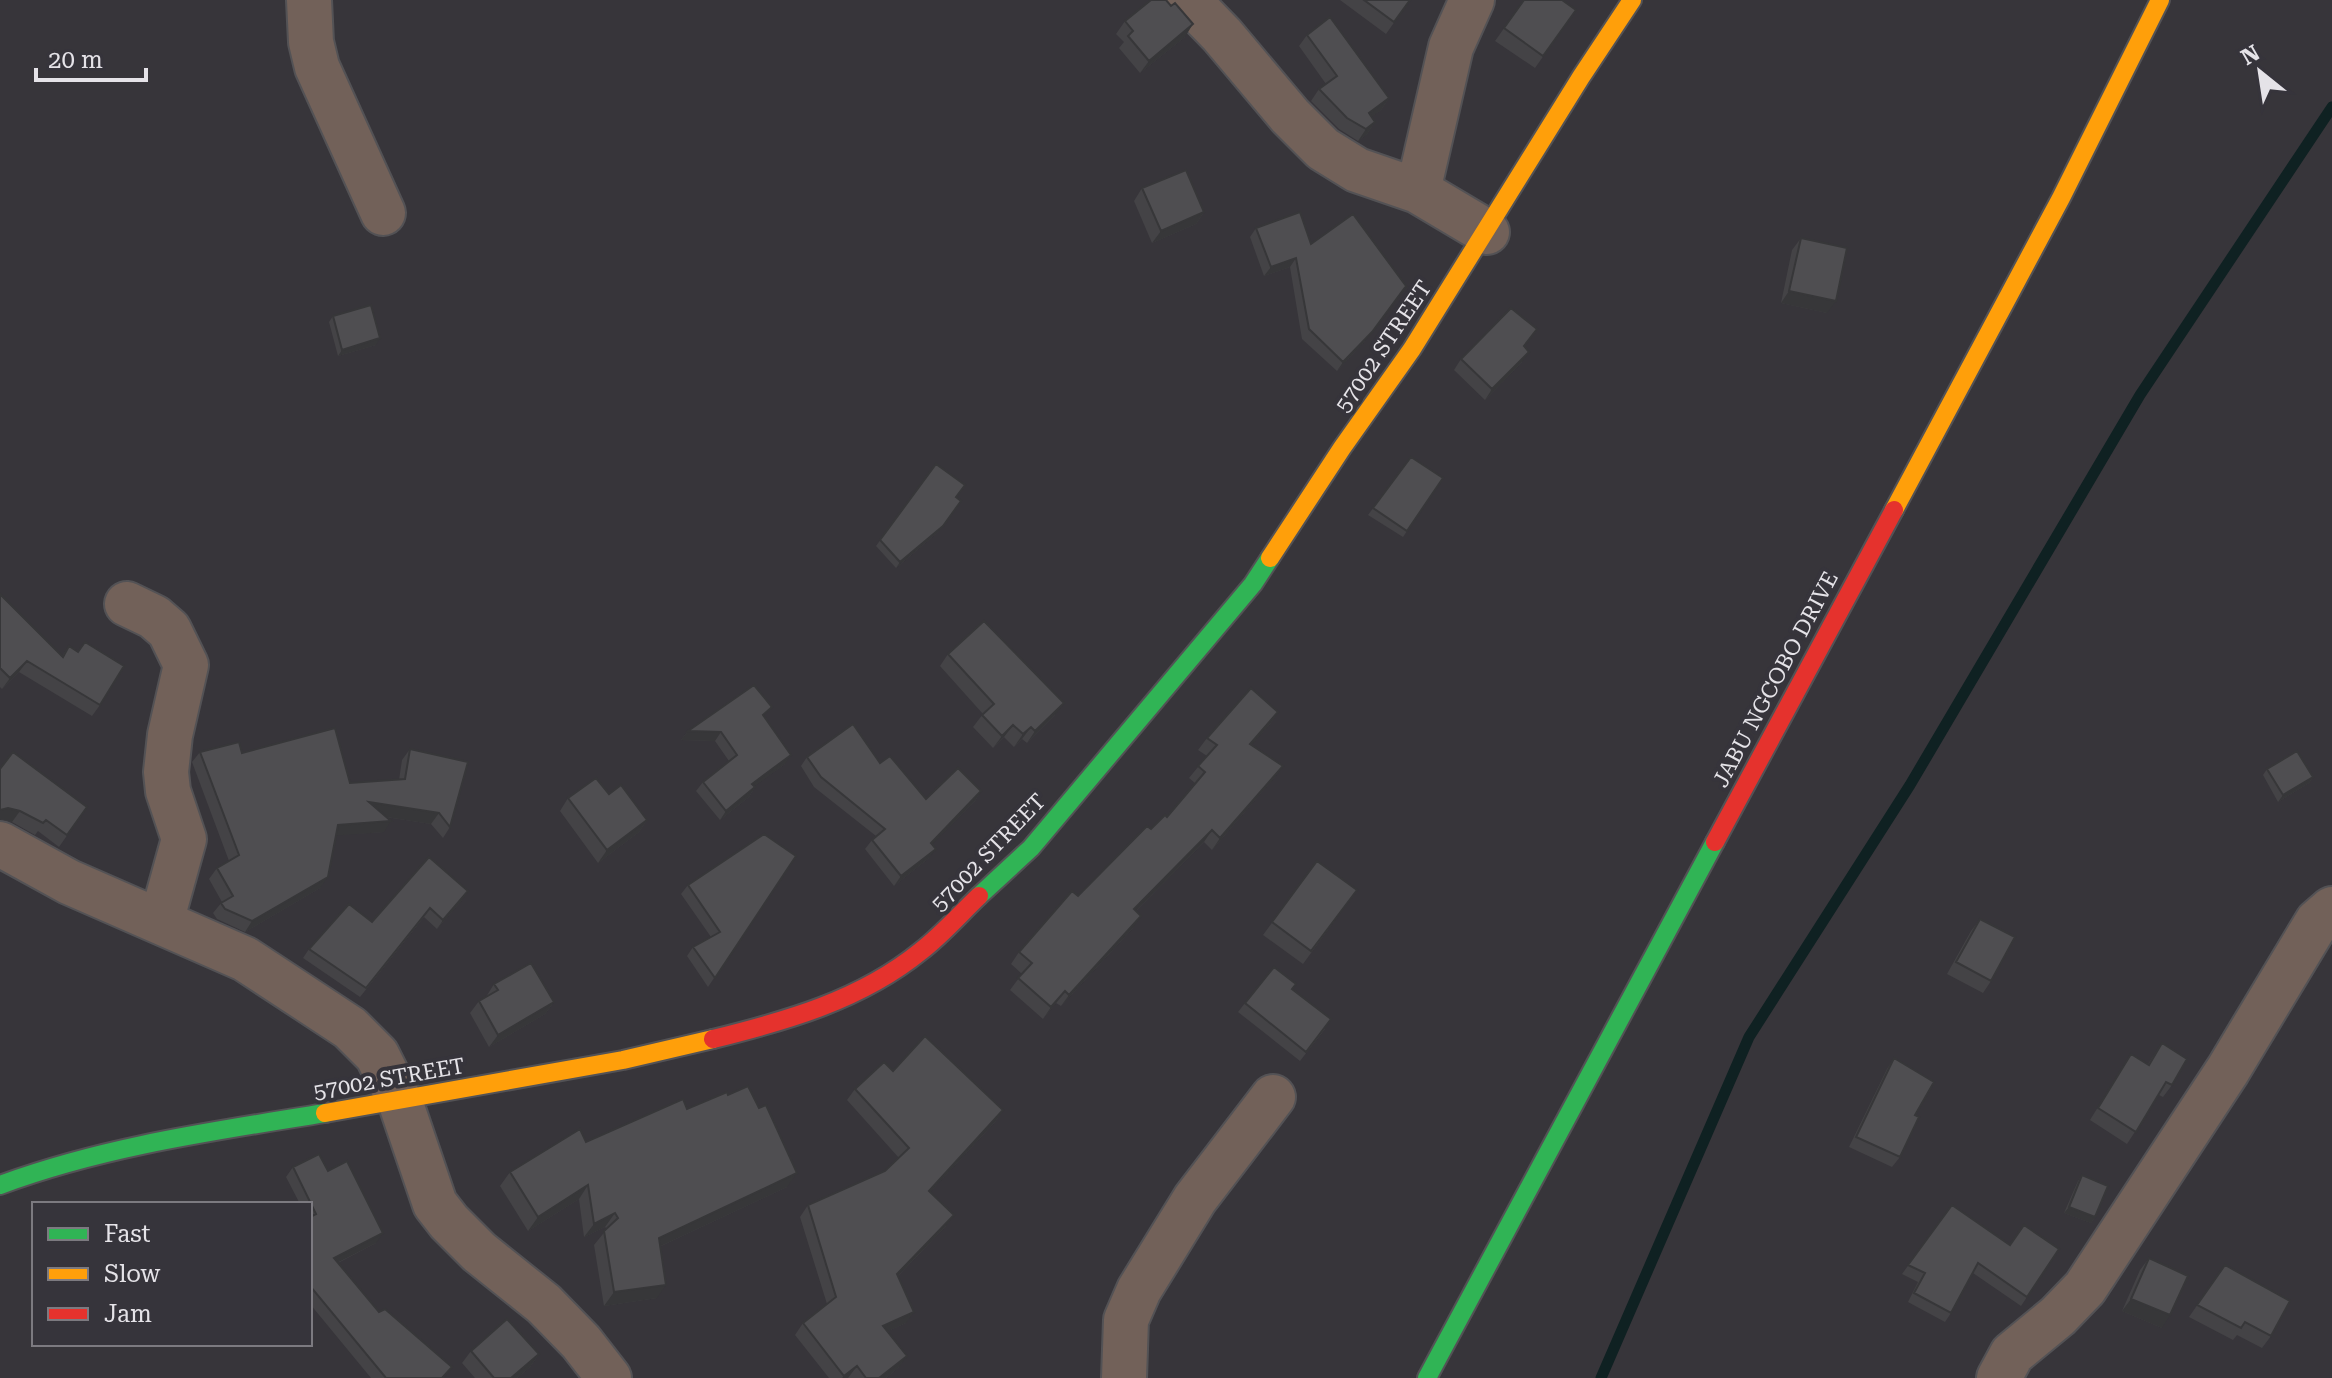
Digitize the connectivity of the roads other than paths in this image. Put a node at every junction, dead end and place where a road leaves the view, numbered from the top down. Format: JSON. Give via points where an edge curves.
{"nodes":[{"id":1,"x":309,"y":0,"type":"edge"},
{"id":2,"x":1188,"y":0,"type":"edge"},
{"id":3,"x":1472,"y":0,"type":"edge"},
{"id":4,"x":1632,"y":0,"type":"edge"},
{"id":5,"x":2160,"y":0,"type":"edge"},
{"id":6,"x":1217,"y":18,"type":"edge"},
{"id":7,"x":1418,"y":191,"type":"junction"},
{"id":8,"x":383,"y":213,"type":"dead end"},
{"id":9,"x":1487,"y":232,"type":"junction"},
{"id":10,"x":127,"y":604,"type":"dead end"},
{"id":11,"x":0,"y":844,"type":"edge"},
{"id":12,"x":2325,"y":915,"type":"edge"},
{"id":13,"x":161,"y":922,"type":"junction"},
{"id":14,"x":1273,"y":1097,"type":"dead end"},
{"id":15,"x":400,"y":1101,"type":"junction"},
{"id":16,"x":0,"y":1185,"type":"edge"},
{"id":17,"x":609,"y":1378,"type":"edge"},
{"id":18,"x":1124,"y":1378,"type":"edge"},
{"id":19,"x":1427,"y":1378,"type":"edge"},
{"id":20,"x":1999,"y":1378,"type":"edge"}],
"edges":[{"from":1,"to":8,"type":"street","via":[[317,67]]},
{"from":2,"to":6,"type":"street"},
{"from":3,"to":7,"type":"street","via":[[1451,47]]},
{"from":4,"to":9,"type":"street","name":"57002 STREET"},
{"from":5,"to":19,"type":"street","name":"JABU NGCOBO DRIVE","via":[[2061,198]]},
{"from":6,"to":7,"type":"street","via":[[1290,116],[1323,149],[1357,170]]},
{"from":7,"to":9,"type":"street"},
{"from":9,"to":15,"type":"street","name":"57002 STREET","via":[[1253,584],[1031,848],[920,952],[859,991],[795,1018],[623,1060]]},
{"from":10,"to":13,"type":"street","via":[[169,630],[186,665],[166,772],[184,839]]},
{"from":11,"to":13,"type":"street","via":[[69,882]]},
{"from":12,"to":20,"type":"street","via":[[2085,1288],[2012,1354]]},
{"from":13,"to":15,"type":"street","via":[[245,959],[350,1028],[377,1055]]},
{"from":14,"to":18,"type":"street","via":[[1195,1199],[1139,1290],[1126,1320]]},
{"from":15,"to":16,"type":"street","name":"57002 STREET","via":[[156,1141],[49,1167]]},
{"from":15,"to":17,"type":"street","via":[[435,1204],[479,1252],[544,1304]]}]}
